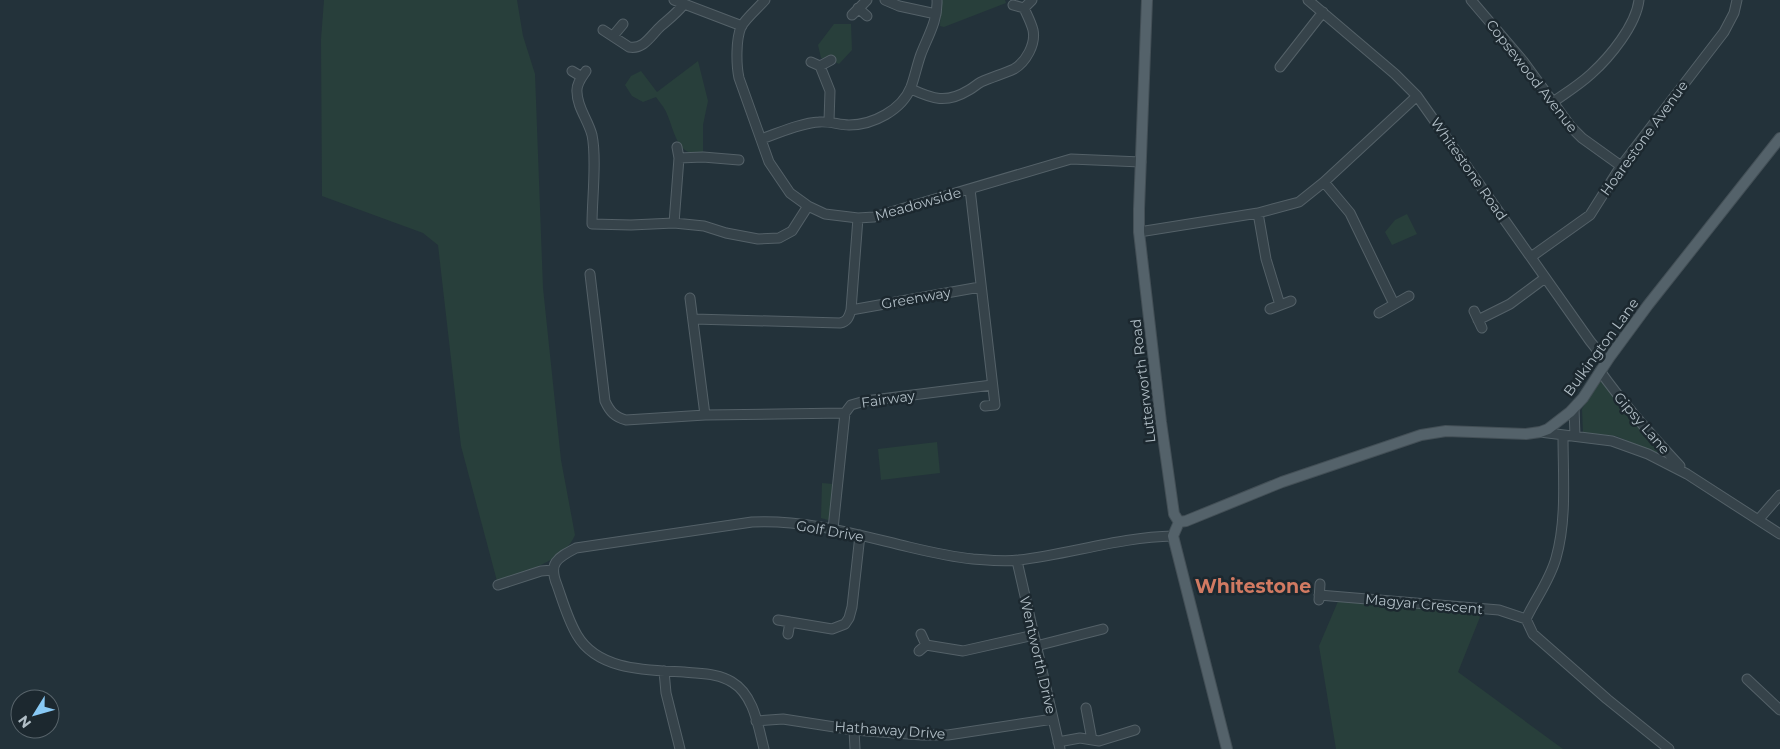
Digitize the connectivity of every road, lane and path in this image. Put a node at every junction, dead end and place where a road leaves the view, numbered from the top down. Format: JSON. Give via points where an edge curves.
{"nodes":[{"id":1,"x":674,"y":0,"type":"edge"},
{"id":2,"x":766,"y":0,"type":"edge"},
{"id":3,"x":868,"y":0,"type":"edge"},
{"id":4,"x":886,"y":0,"type":"edge"},
{"id":5,"x":937,"y":0,"type":"edge"},
{"id":6,"x":1032,"y":0,"type":"edge"},
{"id":7,"x":1147,"y":0,"type":"edge"},
{"id":8,"x":1308,"y":0,"type":"edge"},
{"id":9,"x":1471,"y":0,"type":"edge"},
{"id":10,"x":1639,"y":0,"type":"edge"},
{"id":11,"x":1737,"y":0,"type":"edge"},
{"id":12,"x":684,"y":4,"type":"junction"},
{"id":13,"x":1013,"y":5,"type":"dead end"},
{"id":14,"x":1024,"y":8,"type":"junction"},
{"id":15,"x":1323,"y":12,"type":"junction"},
{"id":16,"x":936,"y":14,"type":"junction"},
{"id":17,"x":867,"y":16,"type":"dead end"},
{"id":18,"x":623,"y":24,"type":"dead end"},
{"id":19,"x":742,"y":26,"type":"junction"},
{"id":20,"x":603,"y":30,"type":"dead end"},
{"id":21,"x":613,"y":36,"type":"junction"},
{"id":22,"x":831,"y":60,"type":"dead end"},
{"id":23,"x":1280,"y":67,"type":"dead end"},
{"id":24,"x":572,"y":71,"type":"dead end"},
{"id":25,"x":911,"y":89,"type":"junction"},
{"id":26,"x":1417,"y":96,"type":"junction"},
{"id":27,"x":1553,"y":102,"type":"junction"},
{"id":28,"x":829,"y":122,"type":"junction"},
{"id":29,"x":1780,"y":138,"type":"edge"},
{"id":30,"x":761,"y":139,"type":"junction"},
{"id":31,"x":677,"y":146,"type":"dead end"},
{"id":32,"x":732,"y":157,"type":"dead end"},
{"id":33,"x":679,"y":158,"type":"junction"},
{"id":34,"x":1141,"y":162,"type":"junction"},
{"id":35,"x":1621,"y":166,"type":"junction"},
{"id":36,"x":1324,"y":182,"type":"junction"},
{"id":37,"x":970,"y":189,"type":"junction"},
{"id":38,"x":808,"y":206,"type":"junction"},
{"id":39,"x":1258,"y":213,"type":"junction"},
{"id":40,"x":858,"y":218,"type":"junction"},
{"id":41,"x":674,"y":223,"type":"junction"},
{"id":42,"x":1140,"y":232,"type":"junction"},
{"id":43,"x":1531,"y":257,"type":"junction"},
{"id":44,"x":590,"y":274,"type":"dead end"},
{"id":45,"x":1545,"y":278,"type":"junction"},
{"id":46,"x":980,"y":286,"type":"junction"},
{"id":47,"x":1409,"y":296,"type":"dead end"},
{"id":48,"x":690,"y":298,"type":"dead end"},
{"id":49,"x":1291,"y":301,"type":"dead end"},
{"id":50,"x":1280,"y":304,"type":"junction"},
{"id":51,"x":1394,"y":304,"type":"junction"},
{"id":52,"x":1270,"y":309,"type":"dead end"},
{"id":53,"x":851,"y":310,"type":"junction"},
{"id":54,"x":1379,"y":313,"type":"dead end"},
{"id":55,"x":694,"y":318,"type":"junction"},
{"id":56,"x":1478,"y":320,"type":"dead end"},
{"id":57,"x":1609,"y":358,"type":"junction"},
{"id":58,"x":1600,"y":371,"type":"junction"},
{"id":59,"x":992,"y":385,"type":"junction"},
{"id":60,"x":985,"y":406,"type":"dead end"},
{"id":61,"x":1574,"y":408,"type":"junction"},
{"id":62,"x":845,"y":413,"type":"junction"},
{"id":63,"x":705,"y":415,"type":"junction"},
{"id":64,"x":1540,"y":432,"type":"junction"},
{"id":65,"x":1564,"y":436,"type":"junction"},
{"id":66,"x":1575,"y":436,"type":"junction"},
{"id":67,"x":1687,"y":474,"type":"junction"},
{"id":68,"x":1780,"y":495,"type":"edge"},
{"id":69,"x":1759,"y":519,"type":"junction"},
{"id":70,"x":1179,"y":522,"type":"junction"},
{"id":71,"x":833,"y":529,"type":"junction"},
{"id":72,"x":1780,"y":534,"type":"edge"},
{"id":73,"x":860,"y":535,"type":"junction"},
{"id":74,"x":1173,"y":536,"type":"junction"},
{"id":75,"x":1017,"y":561,"type":"junction"},
{"id":76,"x":553,"y":570,"type":"junction"},
{"id":77,"x":1320,"y":584,"type":"dead end"},
{"id":78,"x":498,"y":585,"type":"dead end"},
{"id":79,"x":1526,"y":619,"type":"junction"},
{"id":80,"x":778,"y":620,"type":"dead end"},
{"id":81,"x":790,"y":622,"type":"junction"},
{"id":82,"x":1103,"y":629,"type":"dead end"},
{"id":83,"x":788,"y":634,"type":"dead end"},
{"id":84,"x":921,"y":634,"type":"dead end"},
{"id":85,"x":1034,"y":635,"type":"junction"},
{"id":86,"x":1036,"y":646,"type":"junction"},
{"id":87,"x":664,"y":671,"type":"junction"},
{"id":88,"x":1747,"y":679,"type":"dead end"},
{"id":89,"x":1086,"y":708,"type":"dead end"},
{"id":90,"x":1780,"y":710,"type":"edge"},
{"id":91,"x":1053,"y":719,"type":"junction"},
{"id":92,"x":756,"y":722,"type":"junction"},
{"id":93,"x":854,"y":730,"type":"junction"},
{"id":94,"x":1136,"y":730,"type":"dead end"},
{"id":95,"x":1092,"y":740,"type":"junction"},
{"id":96,"x":1059,"y":745,"type":"edge"},
{"id":97,"x":680,"y":749,"type":"edge"},
{"id":98,"x":764,"y":749,"type":"edge"},
{"id":99,"x":855,"y":749,"type":"edge"},
{"id":100,"x":1227,"y":749,"type":"edge"},
{"id":101,"x":1669,"y":749,"type":"edge"}],
"edges":[{"from":1,"to":12,"type":"street"},
{"from":2,"to":19,"type":"street"},
{"from":3,"to":17,"type":"street","via":[[855,12]]},
{"from":4,"to":16,"type":"street"},
{"from":5,"to":16,"type":"street"},
{"from":6,"to":14,"type":"street"},
{"from":7,"to":34,"type":"main road","name":"Lutterworth Road"},
{"from":8,"to":15,"type":"street","name":"Whitestone Road"},
{"from":9,"to":27,"type":"street","name":"Copsewood Avenue"},
{"from":10,"to":27,"type":"street","via":[[1636,14],[1601,64]]},
{"from":11,"to":35,"type":"street","name":"Hoarestone Avenue","via":[[1724,32]]},
{"from":12,"to":19,"type":"street"},
{"from":12,"to":21,"type":"street","via":[[644,44],[629,47]]},
{"from":13,"to":14,"type":"street"},
{"from":14,"to":25,"type":"street","via":[[1033,36],[1027,55],[1016,68],[981,82],[954,98],[938,99]]},
{"from":15,"to":23,"type":"street"},
{"from":15,"to":26,"type":"street","name":"Whitestone Road"},
{"from":16,"to":25,"type":"street"},
{"from":18,"to":21,"type":"street"},
{"from":19,"to":30,"type":"street","via":[[737,68]]},
{"from":20,"to":21,"type":"street"},
{"from":22,"to":28,"type":"street","via":[[816,64],[830,91]]},
{"from":24,"to":41,"type":"street","via":[[584,74],[577,88],[593,147],[592,224]]},
{"from":25,"to":28,"type":"street","via":[[897,106],[873,121],[848,125]]},
{"from":26,"to":36,"type":"street"},
{"from":26,"to":43,"type":"street","name":"Whitestone Road"},
{"from":27,"to":35,"type":"street","name":"Copsewood Avenue","via":[[1582,138]]},
{"from":28,"to":30,"type":"street","via":[[810,123]]},
{"from":29,"to":57,"type":"main road","name":"Bulkington Lane"},
{"from":30,"to":38,"type":"street","via":[[769,162],[790,194]]},
{"from":31,"to":33,"type":"street"},
{"from":32,"to":33,"type":"street"},
{"from":33,"to":41,"type":"street"},
{"from":34,"to":37,"type":"street","name":"Meadowside","via":[[1071,159]]},
{"from":34,"to":42,"type":"main road","name":"Lutterworth Road"},
{"from":35,"to":43,"type":"street","name":"Hoarestone Avenue","via":[[1590,214]]},
{"from":36,"to":39,"type":"street","via":[[1299,202]]},
{"from":36,"to":51,"type":"street","via":[[1350,213]]},
{"from":37,"to":40,"type":"street","name":"Meadowside","via":[[874,217]]},
{"from":37,"to":46,"type":"street"},
{"from":38,"to":40,"type":"street","via":[[825,214]]},
{"from":38,"to":41,"type":"street","via":[[792,231],[779,238],[758,239],[704,226]]},
{"from":39,"to":42,"type":"street"},
{"from":39,"to":50,"type":"street","via":[[1266,259]]},
{"from":40,"to":53,"type":"street","name":"Meadowside"},
{"from":42,"to":70,"type":"main road","name":"Lutterworth Road","via":[[1161,422],[1174,514]]},
{"from":43,"to":45,"type":"street","name":"Whitestone Road"},
{"from":44,"to":63,"type":"street","via":[[605,401],[614,415],[626,420]]},
{"from":45,"to":56,"type":"street","via":[[1510,304]]},
{"from":45,"to":57,"type":"street","name":"Whitestone Road","via":[[1594,346]]},
{"from":46,"to":53,"type":"street","name":"Greenway"},
{"from":46,"to":59,"type":"street"},
{"from":47,"to":51,"type":"street"},
{"from":48,"to":55,"type":"street"},
{"from":49,"to":50,"type":"street"},
{"from":50,"to":52,"type":"street"},
{"from":51,"to":54,"type":"street"},
{"from":53,"to":55,"type":"street","via":[[848,319],[840,323]]},
{"from":55,"to":63,"type":"street"},
{"from":57,"to":58,"type":"main road","name":"Bulkington Lane"},
{"from":58,"to":61,"type":"main road","name":"Bulkington Lane"},
{"from":58,"to":67,"type":"street","name":"Gipsy Lane","via":[[1634,417]]},
{"from":59,"to":60,"type":"street","via":[[995,405]]},
{"from":59,"to":62,"type":"street","name":"Fairway","via":[[855,403]]},
{"from":61,"to":64,"type":"main road","name":"Bulkington Lane"},
{"from":61,"to":66,"type":"street"},
{"from":62,"to":63,"type":"street"},
{"from":62,"to":71,"type":"street","name":"Fairway"},
{"from":64,"to":65,"type":"street","name":"Gipsy Lane"},
{"from":64,"to":70,"type":"main road","name":"Bulkington Lane","via":[[1446,431],[1421,435],[1282,482]]},
{"from":65,"to":66,"type":"street","name":"Gipsy Lane"},
{"from":65,"to":79,"type":"street","via":[[1562,532],[1547,584]]},
{"from":66,"to":67,"type":"street","name":"Gipsy Lane","via":[[1628,446]]},
{"from":67,"to":69,"type":"street","name":"Gipsy Lane"},
{"from":68,"to":69,"type":"street"},
{"from":69,"to":72,"type":"street","name":"Gipsy Lane"},
{"from":70,"to":74,"type":"main road"},
{"from":71,"to":73,"type":"street","name":"Golf Drive"},
{"from":71,"to":76,"type":"street","name":"Golf Drive","via":[[775,521],[752,522],[576,548],[556,561]]},
{"from":73,"to":75,"type":"street","name":"Golf Drive","via":[[971,559]]},
{"from":73,"to":81,"type":"street","via":[[852,607],[845,624],[832,629]]},
{"from":74,"to":75,"type":"street","name":"Golf Drive"},
{"from":74,"to":100,"type":"main road"},
{"from":75,"to":85,"type":"street","name":"Wentworth Drive"},
{"from":76,"to":78,"type":"street"},
{"from":76,"to":87,"type":"street","via":[[571,624],[584,646],[605,660],[620,665]]},
{"from":77,"to":79,"type":"street","name":"Magyar Crescent","via":[[1319,598],[1499,610]]},
{"from":79,"to":101,"type":"street","via":[[1533,634]]},
{"from":80,"to":81,"type":"street"},
{"from":81,"to":83,"type":"street"},
{"from":82,"to":86,"type":"street"},
{"from":84,"to":85,"type":"street","via":[[923,648],[964,651]]},
{"from":85,"to":86,"type":"street","name":"Wentworth Drive"},
{"from":86,"to":91,"type":"street","name":"Wentworth Drive"},
{"from":87,"to":92,"type":"street","via":[[718,675],[734,682],[751,704]]},
{"from":87,"to":97,"type":"street"},
{"from":88,"to":90,"type":"street"},
{"from":89,"to":95,"type":"street"},
{"from":91,"to":93,"type":"street","name":"Hathaway Drive","via":[[948,735]]},
{"from":91,"to":96,"type":"street","name":"Wentworth Drive"},
{"from":92,"to":93,"type":"street","name":"Hathaway Drive","via":[[783,719]]},
{"from":92,"to":98,"type":"street"},
{"from":93,"to":99,"type":"street"},
{"from":94,"to":95,"type":"street","via":[[1099,741]]},
{"from":95,"to":96,"type":"street","via":[[1080,738]]}]}
